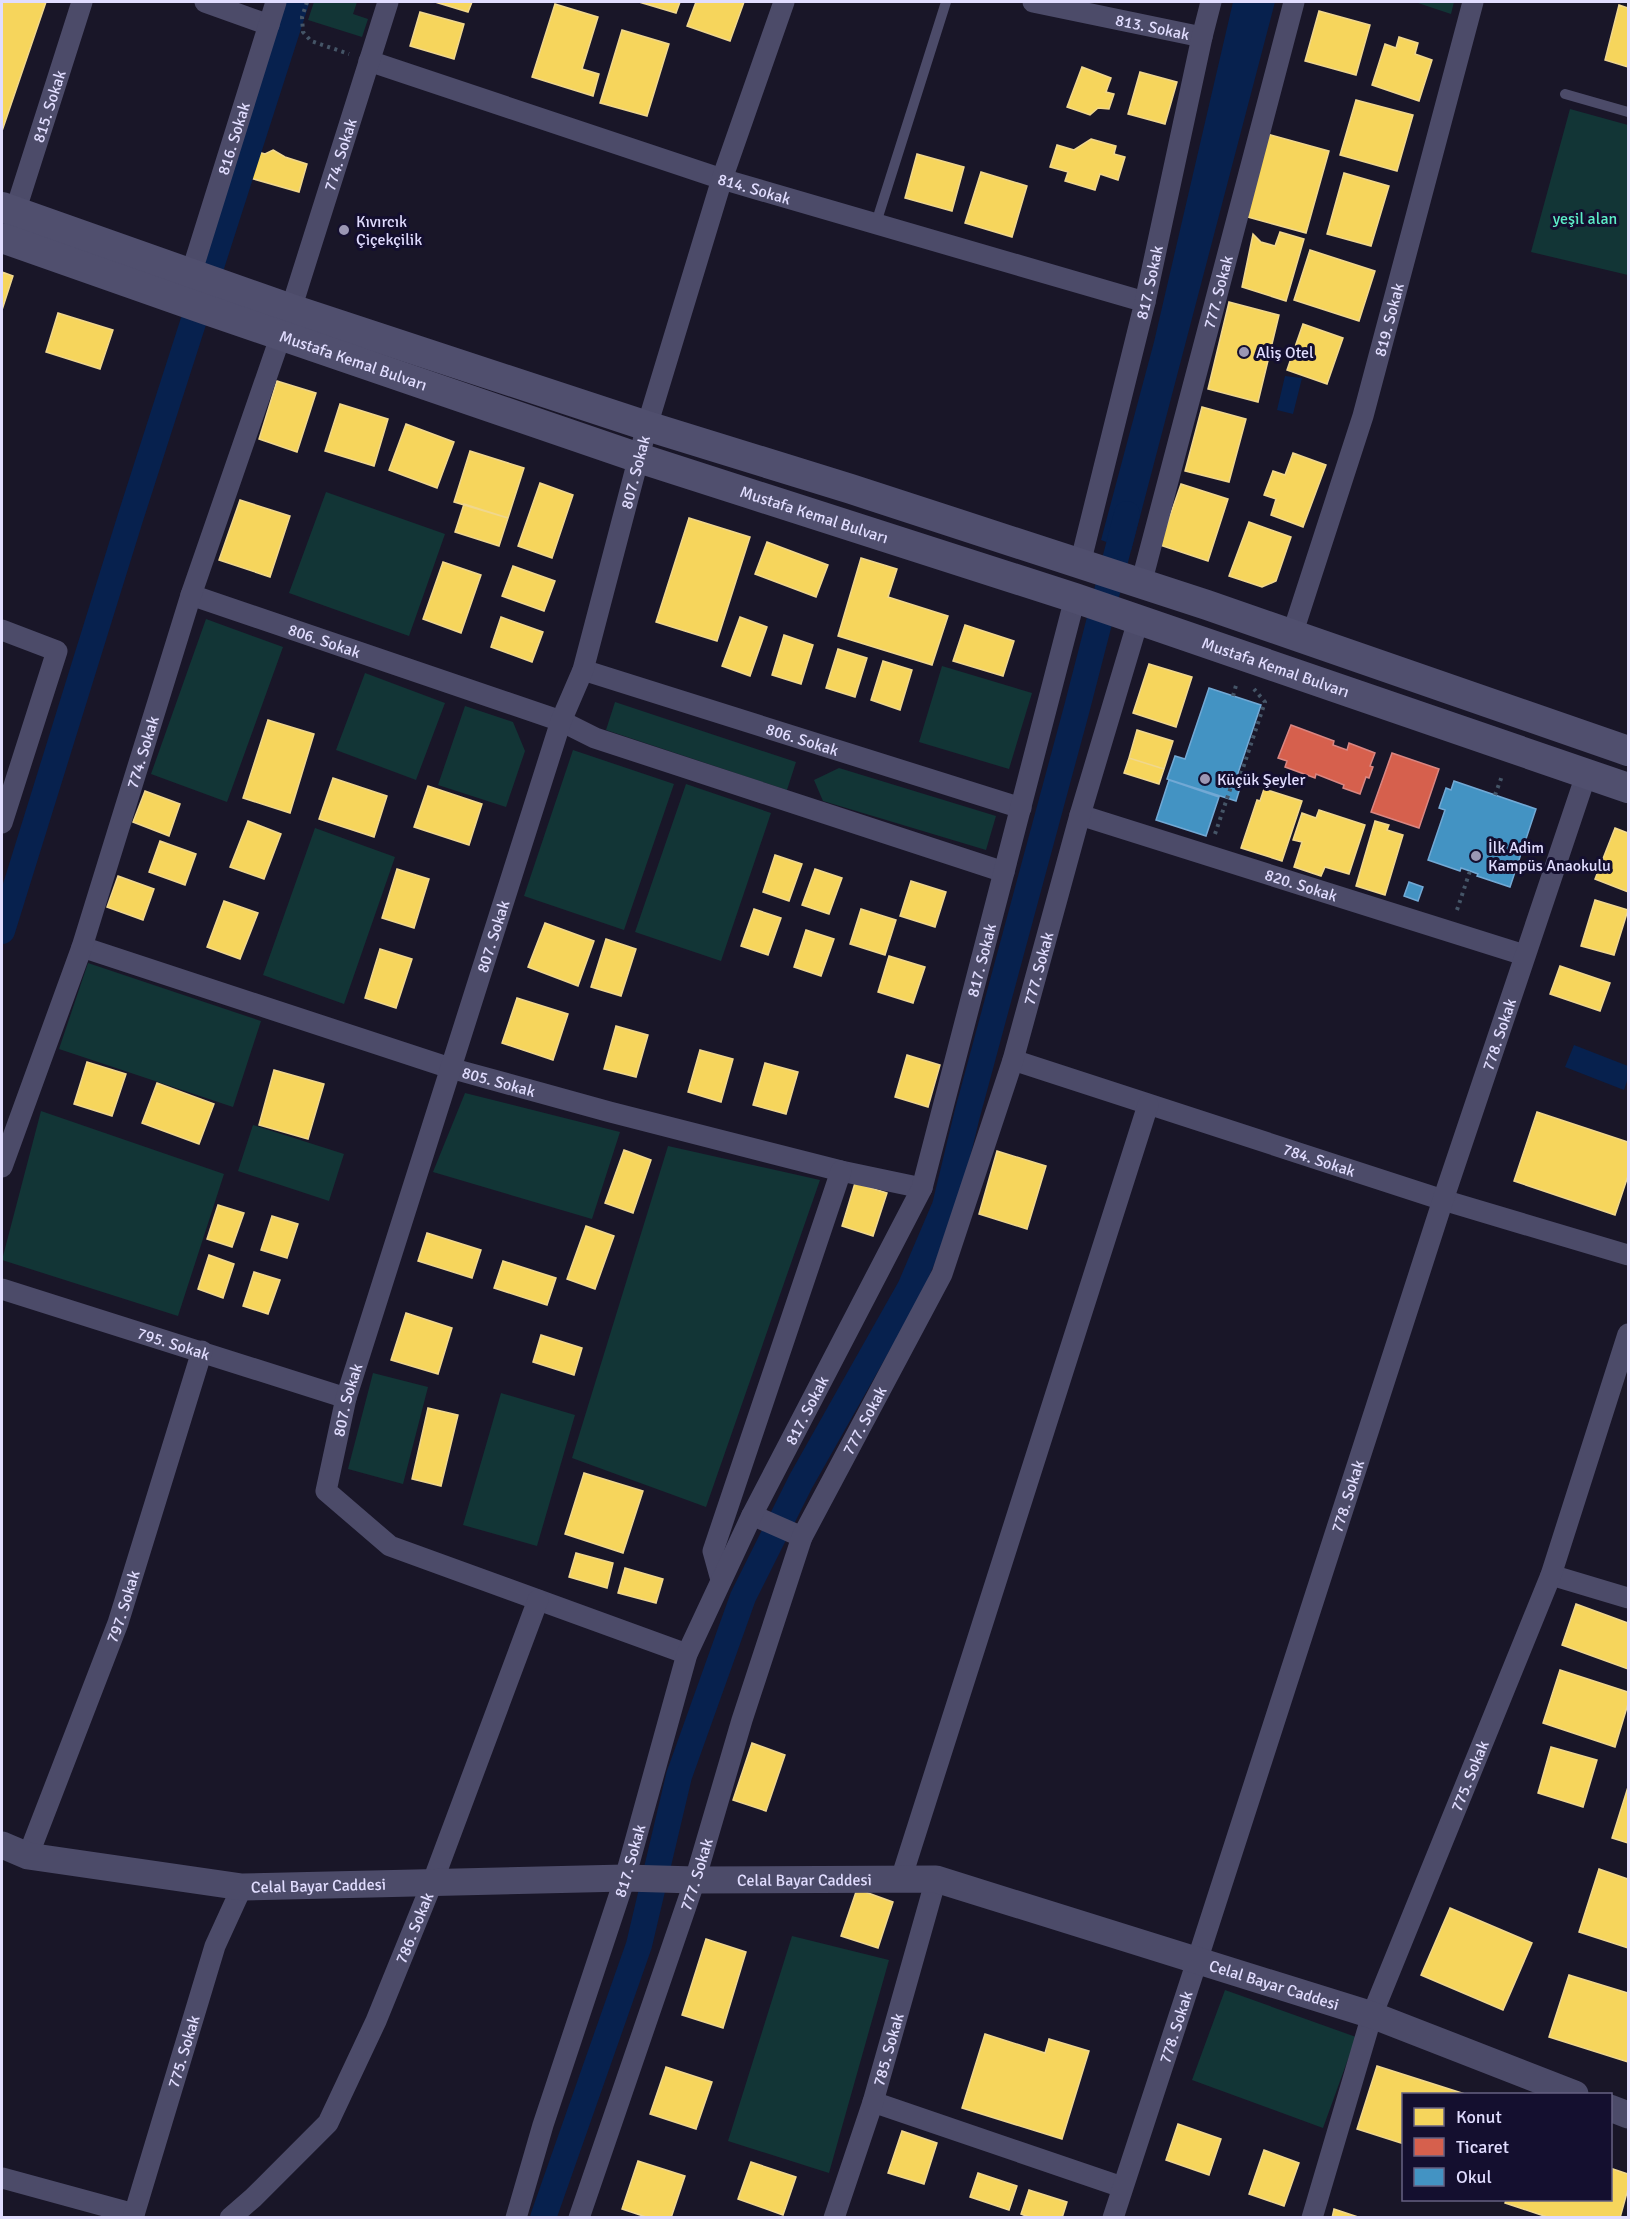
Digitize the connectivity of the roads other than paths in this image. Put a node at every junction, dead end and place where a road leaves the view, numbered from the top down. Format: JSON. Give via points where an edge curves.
{"nodes":[{"id":1,"x":82,"y":2,"type":"edge"},
{"id":2,"x":205,"y":2,"type":"edge"},
{"id":3,"x":276,"y":2,"type":"edge"},
{"id":4,"x":388,"y":2,"type":"edge"},
{"id":5,"x":784,"y":2,"type":"edge"},
{"id":6,"x":946,"y":2,"type":"edge"},
{"id":7,"x":1033,"y":2,"type":"edge"},
{"id":8,"x":1212,"y":2,"type":"edge"},
{"id":9,"x":1294,"y":2,"type":"edge"},
{"id":10,"x":1473,"y":2,"type":"edge"},
{"id":11,"x":1072,"y":5,"type":"edge"},
{"id":12,"x":269,"y":25,"type":"junction"},
{"id":13,"x":1202,"y":37,"type":"junction"},
{"id":14,"x":369,"y":61,"type":"junction"},
{"id":15,"x":1565,"y":94,"type":"dead end"},
{"id":16,"x":1629,"y":112,"type":"edge"},
{"id":17,"x":722,"y":179,"type":"junction"},
{"id":18,"x":6,"y":219,"type":"edge"},
{"id":19,"x":876,"y":223,"type":"junction"},
{"id":20,"x":185,"y":287,"type":"junction"},
{"id":21,"x":1145,"y":302,"type":"junction"},
{"id":22,"x":286,"y":322,"type":"junction"},
{"id":23,"x":647,"y":426,"type":"junction"},
{"id":24,"x":639,"y":458,"type":"junction"},
{"id":25,"x":1080,"y":564,"type":"junction"},
{"id":26,"x":1141,"y":584,"type":"junction"},
{"id":27,"x":191,"y":595,"type":"junction"},
{"id":28,"x":1075,"y":598,"type":"junction"},
{"id":29,"x":1138,"y":621,"type":"junction"},
{"id":30,"x":2,"y":630,"type":"edge"},
{"id":31,"x":1292,"y":634,"type":"junction"},
{"id":32,"x":583,"y":670,"type":"junction"},
{"id":33,"x":561,"y":721,"type":"junction"},
{"id":34,"x":1629,"y":751,"type":"edge"},
{"id":35,"x":1586,"y":775,"type":"junction"},
{"id":36,"x":1629,"y":788,"type":"edge"},
{"id":37,"x":1021,"y":808,"type":"junction"},
{"id":38,"x":1080,"y":815,"type":"junction"},
{"id":39,"x":2,"y":823,"type":"edge"},
{"id":40,"x":1004,"y":872,"type":"junction"},
{"id":41,"x":82,"y":947,"type":"junction"},
{"id":42,"x":1524,"y":956,"type":"junction"},
{"id":43,"x":1013,"y":1060,"type":"junction"},
{"id":44,"x":450,"y":1068,"type":"junction"},
{"id":45,"x":1148,"y":1105,"type":"junction"},
{"id":46,"x":2,"y":1167,"type":"edge"},
{"id":47,"x":841,"y":1171,"type":"junction"},
{"id":48,"x":922,"y":1188,"type":"junction"},
{"id":49,"x":1443,"y":1200,"type":"junction"},
{"id":50,"x":1629,"y":1255,"type":"edge"},
{"id":51,"x":2,"y":1289,"type":"edge"},
{"id":52,"x":1629,"y":1334,"type":"edge"},
{"id":53,"x":202,"y":1351,"type":"junction"},
{"id":54,"x":346,"y":1398,"type":"junction"},
{"id":55,"x":752,"y":1515,"type":"junction"},
{"id":56,"x":802,"y":1537,"type":"junction"},
{"id":57,"x":1551,"y":1575,"type":"junction"},
{"id":58,"x":722,"y":1580,"type":"junction"},
{"id":59,"x":1629,"y":1598,"type":"edge"},
{"id":60,"x":538,"y":1600,"type":"junction"},
{"id":61,"x":687,"y":1654,"type":"junction"},
{"id":62,"x":2,"y":1845,"type":"edge"},
{"id":63,"x":28,"y":1856,"type":"junction"},
{"id":64,"x":625,"y":1878,"type":"junction"},
{"id":65,"x":936,"y":1879,"type":"junction"},
{"id":66,"x":695,"y":1880,"type":"junction"},
{"id":67,"x":901,"y":1880,"type":"junction"},
{"id":68,"x":433,"y":1881,"type":"junction"},
{"id":69,"x":242,"y":1887,"type":"junction"},
{"id":70,"x":1197,"y":1962,"type":"junction"},
{"id":71,"x":1372,"y":2015,"type":"junction"},
{"id":72,"x":1572,"y":2093,"type":"edge"},
{"id":73,"x":873,"y":2102,"type":"junction"},
{"id":74,"x":1612,"y":2108,"type":"edge"},
{"id":75,"x":1629,"y":2115,"type":"edge"},
{"id":76,"x":2,"y":2178,"type":"edge"},
{"id":77,"x":1122,"y":2187,"type":"junction"},
{"id":78,"x":133,"y":2216,"type":"edge"},
{"id":79,"x":230,"y":2217,"type":"edge"},
{"id":80,"x":516,"y":2217,"type":"edge"},
{"id":81,"x":579,"y":2217,"type":"edge"},
{"id":82,"x":834,"y":2217,"type":"edge"},
{"id":83,"x":1113,"y":2217,"type":"edge"},
{"id":84,"x":1312,"y":2217,"type":"edge"}],
"edges":[{"from":1,"to":18,"type":"street","name":"815. Sokak"},
{"from":2,"to":12,"type":"street"},
{"from":3,"to":12,"type":"street","name":"816. Sokak"},
{"from":4,"to":14,"type":"street","name":"774. Sokak"},
{"from":5,"to":17,"type":"street","name":"807. Sokak"},
{"from":6,"to":19,"type":"lane"},
{"from":7,"to":11,"type":"street","name":"813. Sokak"},
{"from":8,"to":13,"type":"street","name":"817. Sokak"},
{"from":9,"to":26,"type":"street","name":"777. Sokak"},
{"from":10,"to":31,"type":"street","name":"819. Sokak","via":[[1363,416]]},
{"from":11,"to":13,"type":"street","name":"813. Sokak"},
{"from":12,"to":20,"type":"street","name":"816. Sokak"},
{"from":13,"to":21,"type":"street","name":"817. Sokak"},
{"from":14,"to":17,"type":"street","name":"814. Sokak"},
{"from":14,"to":22,"type":"street","name":"774. Sokak"},
{"from":15,"to":16,"type":"lane"},
{"from":17,"to":19,"type":"street","name":"814. Sokak"},
{"from":17,"to":23,"type":"street","name":"807. Sokak"},
{"from":18,"to":20,"type":"main road","name":"Mustafa Kemal Bulvarı"},
{"from":19,"to":21,"type":"street","name":"814. Sokak"},
{"from":20,"to":22,"type":"main road","name":"Mustafa Kemal Bulvarı"},
{"from":21,"to":25,"type":"street","name":"817. Sokak"},
{"from":22,"to":23,"type":"main road","name":"Mustafa Kemal Bulvarı"},
{"from":22,"to":24,"type":"main road","name":"Mustafa Kemal Bulvarı"},
{"from":22,"to":27,"type":"street","name":"774. Sokak"},
{"from":23,"to":24,"type":"street","name":"807. Sokak"},
{"from":23,"to":25,"type":"main road","name":"Mustafa Kemal Bulvarı"},
{"from":24,"to":28,"type":"main road","name":"Mustafa Kemal Bulvarı"},
{"from":24,"to":32,"type":"street","name":"807. Sokak"},
{"from":25,"to":26,"type":"main road","name":"Mustafa Kemal Bulvarı"},
{"from":26,"to":31,"type":"main road","name":"Mustafa Kemal Bulvarı"},
{"from":27,"to":33,"type":"street","name":"806. Sokak"},
{"from":27,"to":41,"type":"street","name":"774. Sokak"},
{"from":28,"to":29,"type":"main road","name":"Mustafa Kemal Bulvarı"},
{"from":28,"to":37,"type":"street","name":"817. Sokak"},
{"from":29,"to":35,"type":"main road","name":"Mustafa Kemal Bulvarı"},
{"from":29,"to":38,"type":"street","name":"777. Sokak"},
{"from":30,"to":39,"type":"street","via":[[57,651]]},
{"from":31,"to":34,"type":"main road","name":"Mustafa Kemal Bulvarı"},
{"from":32,"to":33,"type":"street","name":"807. Sokak"},
{"from":32,"to":37,"type":"street","name":"806. Sokak"},
{"from":33,"to":40,"type":"street","name":"806. Sokak","via":[[595,738]]},
{"from":33,"to":44,"type":"street","name":"807. Sokak"},
{"from":35,"to":36,"type":"main road","name":"Mustafa Kemal Bulvarı"},
{"from":35,"to":42,"type":"street","name":"778. Sokak"},
{"from":37,"to":40,"type":"street","name":"817. Sokak"},
{"from":38,"to":42,"type":"street","name":"820. Sokak"},
{"from":38,"to":43,"type":"street","name":"777. Sokak"},
{"from":40,"to":48,"type":"street","name":"817. Sokak"},
{"from":41,"to":44,"type":"street","name":"805. Sokak"},
{"from":41,"to":46,"type":"street","name":"774. Sokak"},
{"from":42,"to":49,"type":"street","name":"778. Sokak"},
{"from":43,"to":45,"type":"street","name":"784. Sokak"},
{"from":43,"to":56,"type":"street","name":"777. Sokak","via":[[942,1274]]},
{"from":44,"to":47,"type":"street","name":"805. Sokak"},
{"from":44,"to":54,"type":"street","name":"807. Sokak"},
{"from":45,"to":49,"type":"street","name":"784. Sokak"},
{"from":45,"to":67,"type":"street"},
{"from":47,"to":48,"type":"street","name":"805. Sokak"},
{"from":47,"to":58,"type":"street","via":[[713,1551]]},
{"from":48,"to":55,"type":"street","name":"817. Sokak"},
{"from":49,"to":50,"type":"street","name":"784. Sokak"},
{"from":49,"to":70,"type":"street","name":"778. Sokak"},
{"from":51,"to":53,"type":"street","name":"795. Sokak"},
{"from":52,"to":57,"type":"street","name":"775. Sokak"},
{"from":53,"to":54,"type":"street","name":"795. Sokak"},
{"from":53,"to":63,"type":"street","name":"797. Sokak","via":[[118,1623]]},
{"from":54,"to":60,"type":"street","name":"807. Sokak","via":[[326,1491],[390,1546]]},
{"from":55,"to":56,"type":"street"},
{"from":55,"to":58,"type":"street","name":"817. Sokak"},
{"from":56,"to":66,"type":"street","name":"777. Sokak"},
{"from":57,"to":59,"type":"street"},
{"from":57,"to":71,"type":"street","name":"775. Sokak"},
{"from":58,"to":61,"type":"street","name":"817. Sokak"},
{"from":60,"to":61,"type":"street","name":"807. Sokak"},
{"from":60,"to":68,"type":"street","name":"786. Sokak"},
{"from":61,"to":64,"type":"street","name":"817. Sokak"},
{"from":62,"to":63,"type":"street","name":"Celal Bayar Caddesi"},
{"from":63,"to":69,"type":"street","name":"Celal Bayar Caddesi"},
{"from":64,"to":66,"type":"street","name":"Celal Bayar Caddesi"},
{"from":64,"to":68,"type":"street","name":"Celal Bayar Caddesi"},
{"from":64,"to":80,"type":"street","name":"817. Sokak"},
{"from":65,"to":67,"type":"street","name":"Celal Bayar Caddesi"},
{"from":65,"to":70,"type":"street","name":"Celal Bayar Caddesi"},
{"from":65,"to":73,"type":"street","name":"785. Sokak"},
{"from":66,"to":67,"type":"street","name":"Celal Bayar Caddesi"},
{"from":66,"to":81,"type":"street","name":"777. Sokak"},
{"from":68,"to":69,"type":"street","name":"Celal Bayar Caddesi"},
{"from":68,"to":79,"type":"street","name":"786. Sokak","via":[[376,2021],[328,2122]]},
{"from":69,"to":78,"type":"street","name":"775. Sokak","via":[[215,1946]]},
{"from":70,"to":71,"type":"street","name":"Celal Bayar Caddesi"},
{"from":70,"to":77,"type":"street","name":"778. Sokak"},
{"from":71,"to":72,"type":"street","name":"Celal Bayar Caddesi"},
{"from":71,"to":84,"type":"street","name":"775. Sokak"},
{"from":73,"to":77,"type":"street"},
{"from":73,"to":82,"type":"street","name":"785. Sokak"},
{"from":74,"to":75,"type":"street"},
{"from":76,"to":78,"type":"street"},
{"from":77,"to":83,"type":"street","name":"778. Sokak"}]}
